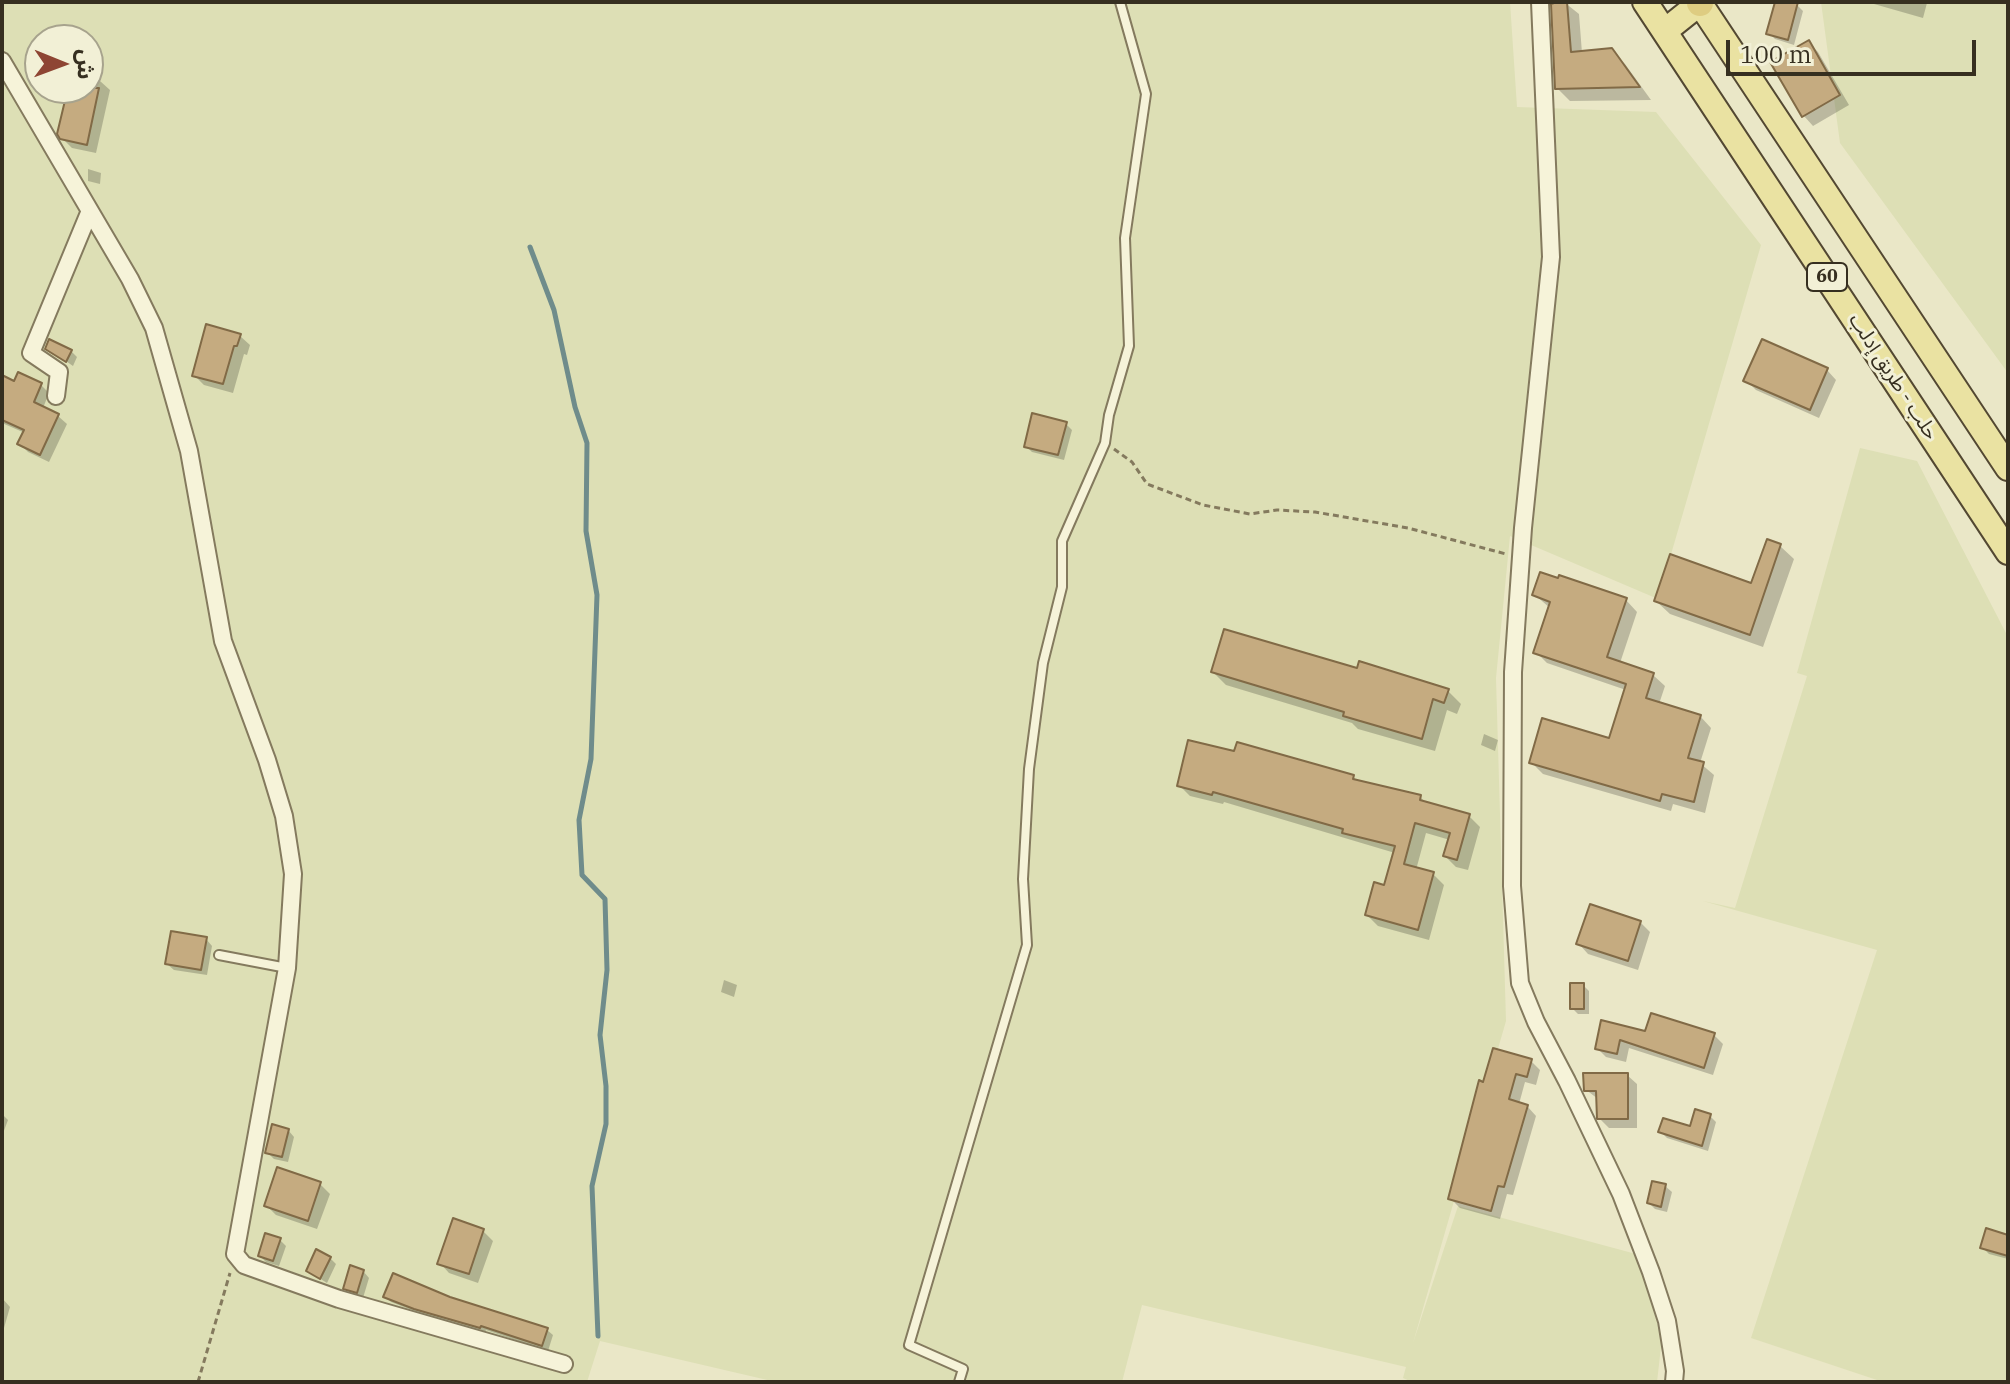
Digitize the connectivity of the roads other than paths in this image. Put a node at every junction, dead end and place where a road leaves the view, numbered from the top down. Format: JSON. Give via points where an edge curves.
{"nodes":[{"id":1,"x":1120,"y":2,"type":"edge"},
{"id":2,"x":1540,"y":2,"type":"edge"},
{"id":3,"x":1645,"y":2,"type":"edge"},
{"id":4,"x":1700,"y":2,"type":"edge"},
{"id":5,"x":1665,"y":31,"type":"junction"},
{"id":6,"x":2,"y":61,"type":"edge"},
{"id":7,"x":89,"y":213,"type":"junction"},
{"id":8,"x":56,"y":396,"type":"dead end"},
{"id":9,"x":2008,"y":468,"type":"edge"},
{"id":10,"x":2008,"y":552,"type":"edge"},
{"id":11,"x":219,"y":955,"type":"dead end"},
{"id":12,"x":287,"y":968,"type":"junction"},
{"id":13,"x":564,"y":1364,"type":"dead end"},
{"id":14,"x":959,"y":1382,"type":"edge"},
{"id":15,"x":1674,"y":1382,"type":"edge"}],
"edges":[{"from":1,"to":14,"type":"lane","via":[[1146,94],[1125,238],[1129,346],[1105,443],[1062,541],[1062,587],[1043,663],[1029,769],[1023,879],[1027,945],[909,1345],[963,1369]]},
{"from":2,"to":15,"type":"street","via":[[1551,257],[1513,672],[1512,855],[1520,983],[1621,1194],[1667,1321]]},
{"from":3,"to":5,"type":"main road","name":"حلب - طريق إدلب","number":"60"},
{"from":4,"to":5,"type":"main road"},
{"from":4,"to":9,"type":"main road","number":"60"},
{"from":5,"to":10,"type":"main road","name":"حلب - طريق إدلب","number":"60"},
{"from":6,"to":7,"type":"street"},
{"from":7,"to":8,"type":"street","via":[[31,353],[59,372]]},
{"from":7,"to":12,"type":"street","via":[[154,328],[189,451],[223,641],[284,816],[293,874]]},
{"from":11,"to":12,"type":"lane"},
{"from":12,"to":13,"type":"street","via":[[235,1254],[244,1265],[339,1299]]}]}
